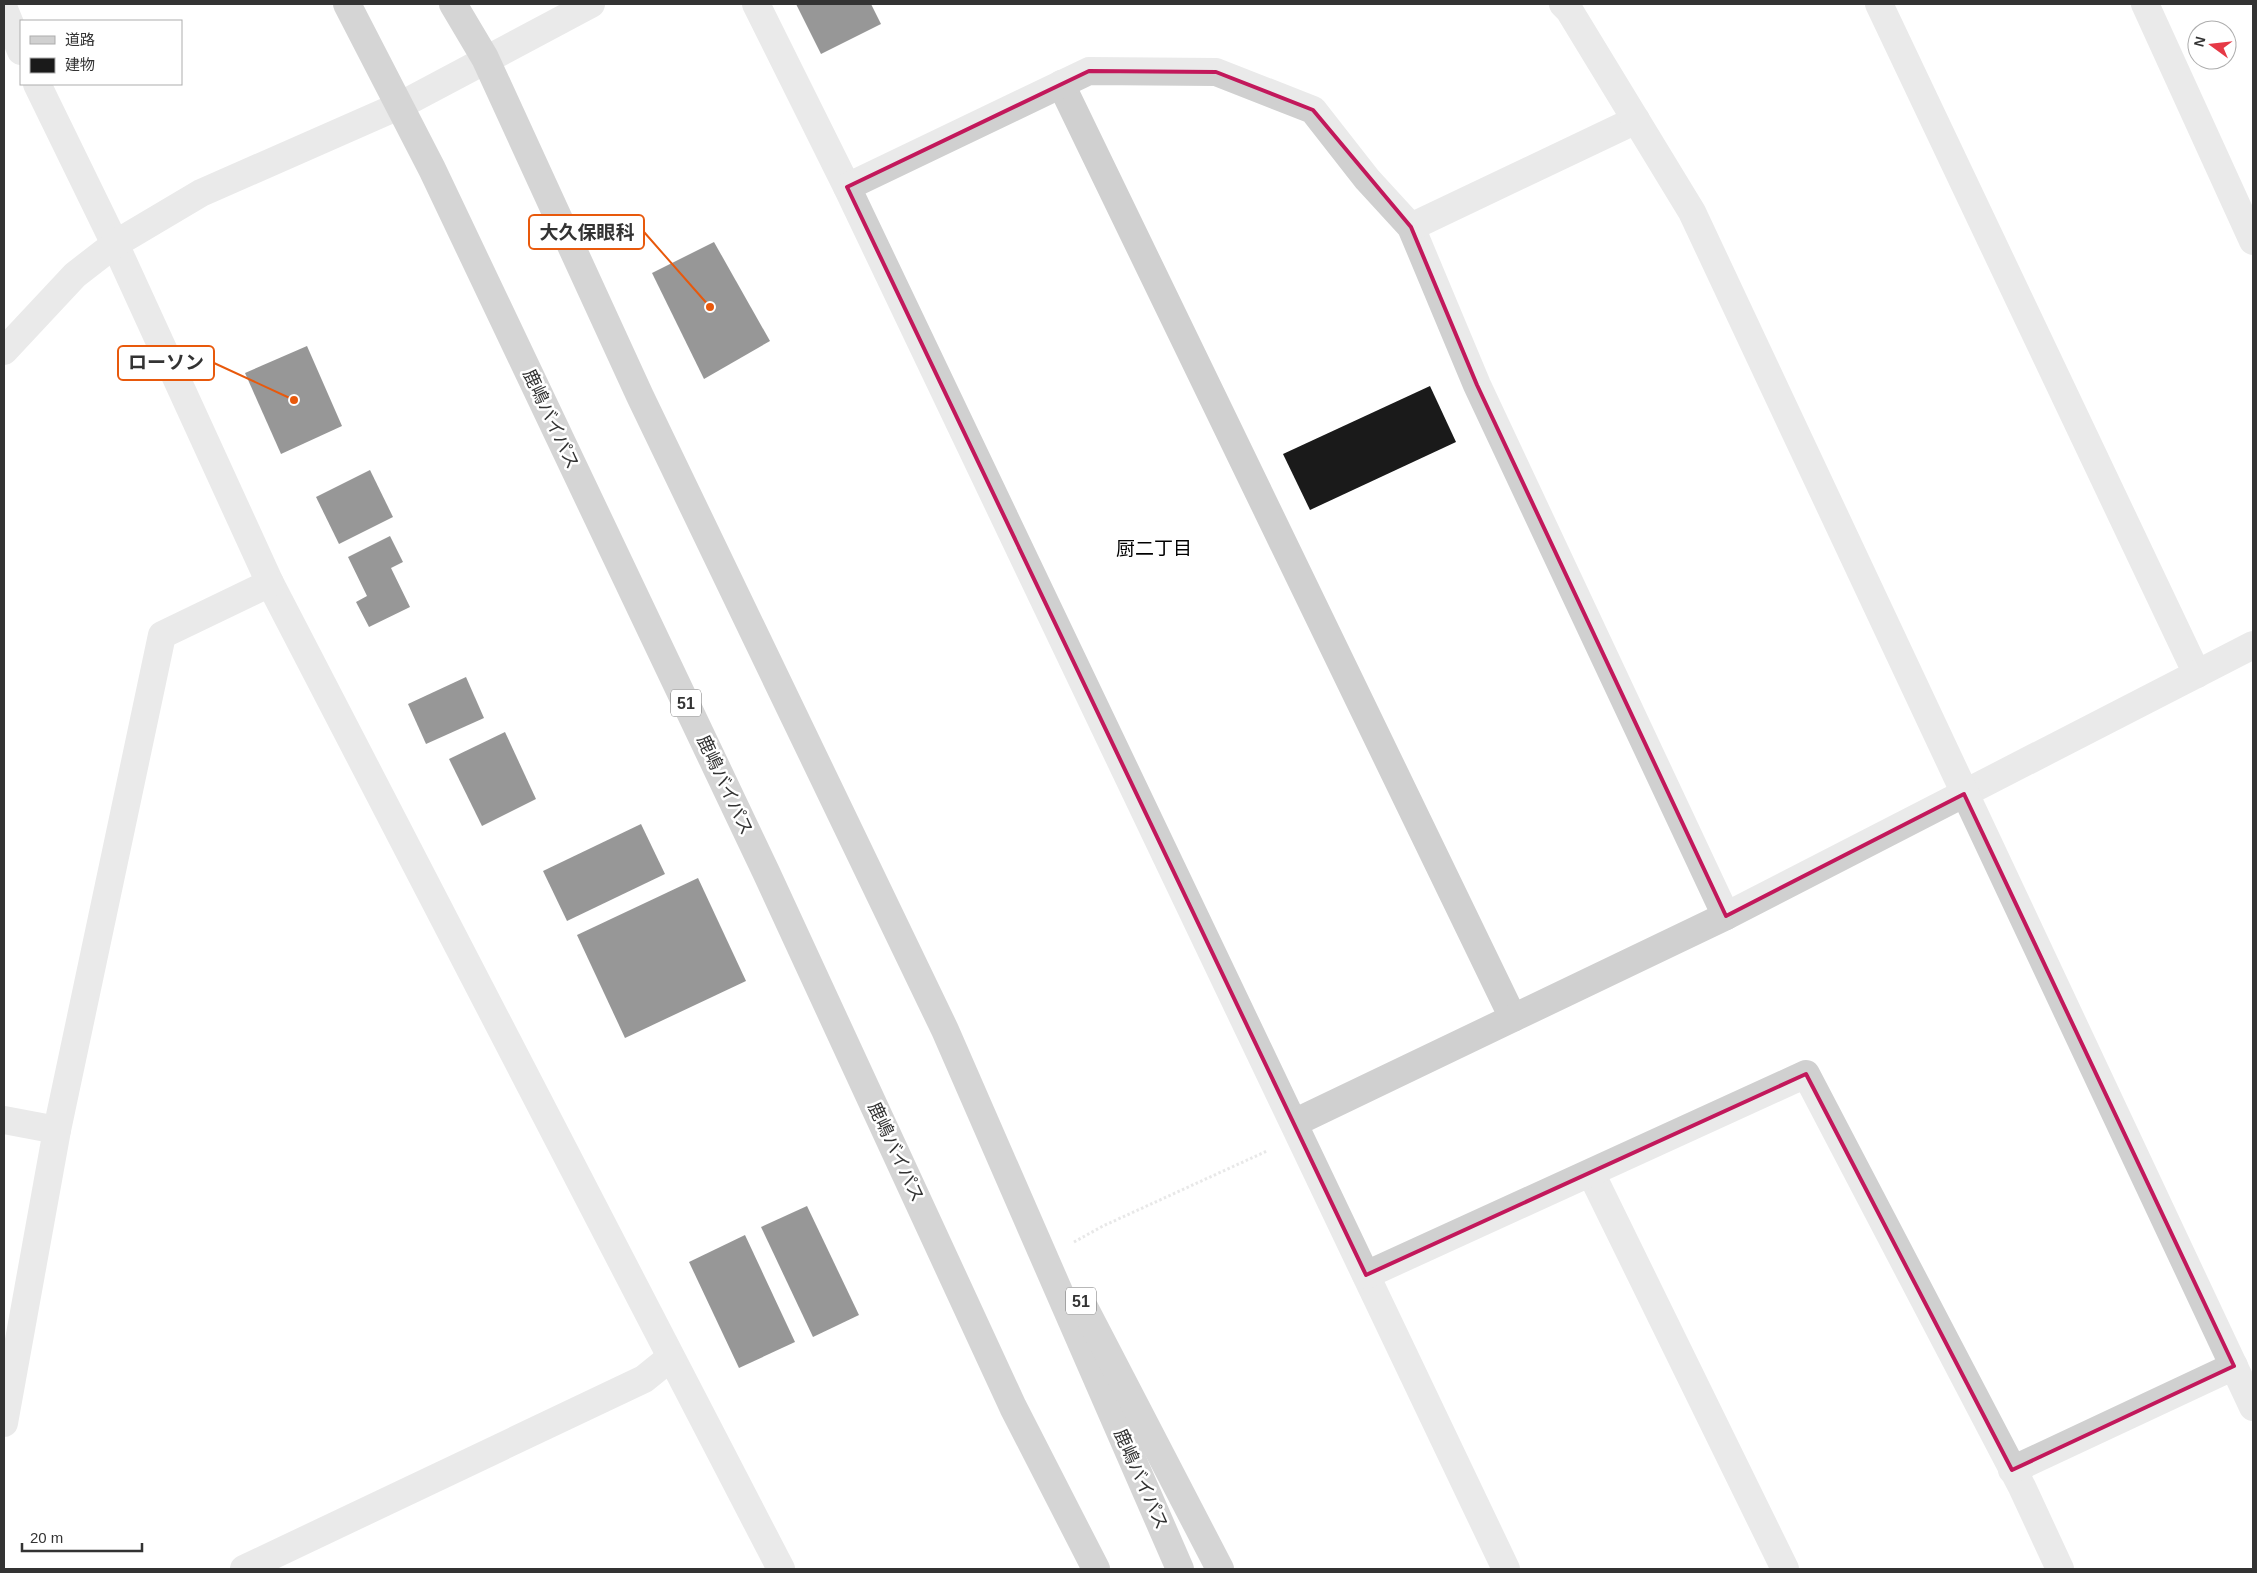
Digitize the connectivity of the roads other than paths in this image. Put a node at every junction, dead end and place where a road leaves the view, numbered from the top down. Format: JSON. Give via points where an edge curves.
{"nodes":[{"id":1,"x":347,"y":4,"type":"edge"},
{"id":2,"x":453,"y":4,"type":"edge"},
{"id":3,"x":591,"y":4,"type":"edge"},
{"id":4,"x":756,"y":4,"type":"edge"},
{"id":5,"x":1563,"y":4,"type":"edge"},
{"id":6,"x":1879,"y":4,"type":"edge"},
{"id":7,"x":2145,"y":4,"type":"edge"},
{"id":8,"x":4,"y":8,"type":"edge"},
{"id":9,"x":13,"y":41,"type":"edge"},
{"id":10,"x":485,"y":58,"type":"junction"},
{"id":11,"x":1061,"y":84,"type":"junction"},
{"id":12,"x":37,"y":85,"type":"edge"},
{"id":13,"x":401,"y":105,"type":"junction"},
{"id":14,"x":1636,"y":120,"type":"junction"},
{"id":15,"x":847,"y":187,"type":"junction"},
{"id":16,"x":1411,"y":227,"type":"junction"},
{"id":17,"x":2253,"y":241,"type":"edge"},
{"id":18,"x":115,"y":244,"type":"junction"},
{"id":19,"x":4,"y":350,"type":"edge"},
{"id":20,"x":270,"y":583,"type":"junction"},
{"id":21,"x":2253,"y":645,"type":"edge"},
{"id":22,"x":2197,"y":674,"type":"junction"},
{"id":23,"x":1964,"y":794,"type":"junction"},
{"id":24,"x":1726,"y":916,"type":"junction"},
{"id":25,"x":1513,"y":1018,"type":"junction"},
{"id":26,"x":945,"y":1030,"type":"junction"},
{"id":27,"x":4,"y":1120,"type":"edge"},
{"id":28,"x":56,"y":1130,"type":"junction"},
{"id":29,"x":1297,"y":1130,"type":"junction"},
{"id":30,"x":1591,"y":1173,"type":"junction"},
{"id":31,"x":1366,"y":1275,"type":"junction"},
{"id":32,"x":670,"y":1358,"type":"junction"},
{"id":33,"x":2234,"y":1366,"type":"junction"},
{"id":34,"x":1014,"y":1407,"type":"junction"},
{"id":35,"x":2253,"y":1407,"type":"edge"},
{"id":36,"x":4,"y":1423,"type":"edge"},
{"id":37,"x":2012,"y":1470,"type":"junction"},
{"id":38,"x":244,"y":1569,"type":"edge"},
{"id":39,"x":781,"y":1569,"type":"edge"},
{"id":40,"x":1079,"y":1569,"type":"edge"},
{"id":41,"x":1096,"y":1569,"type":"edge"},
{"id":42,"x":1180,"y":1569,"type":"edge"},
{"id":43,"x":1220,"y":1569,"type":"edge"},
{"id":44,"x":1506,"y":1569,"type":"edge"},
{"id":45,"x":1785,"y":1569,"type":"edge"},
{"id":46,"x":2060,"y":1569,"type":"edge"}],
"edges":[{"from":1,"to":13,"type":"highway","name":"鹿嶋バイパス","number":"51"},
{"from":2,"to":10,"type":"highway","name":"鹿嶋バイパス","number":"51"},
{"from":3,"to":10,"type":"street"},
{"from":4,"to":15,"type":"street"},
{"from":5,"to":14,"type":"street"},
{"from":6,"to":22,"type":"street"},
{"from":7,"to":17,"type":"street"},
{"from":8,"to":9,"type":"street"},
{"from":10,"to":13,"type":"street"},
{"from":10,"to":26,"type":"highway","name":"鹿嶋バイパス","number":"51","via":[[644,404]]},
{"from":11,"to":15,"type":"street"},
{"from":11,"to":16,"type":"street","via":[[1089,71],[1216,72],[1313,110],[1367,179]]},
{"from":11,"to":25,"type":"street"},
{"from":12,"to":18,"type":"street"},
{"from":13,"to":18,"type":"street","via":[[201,193]]},
{"from":13,"to":34,"type":"highway","name":"鹿嶋バイパス","number":"51","via":[[770,881]]},
{"from":14,"to":16,"type":"street"},
{"from":14,"to":23,"type":"street","via":[[1692,212]]},
{"from":15,"to":29,"type":"street"},
{"from":16,"to":24,"type":"street","via":[[1477,385]]},
{"from":18,"to":19,"type":"street","via":[[75,275]]},
{"from":18,"to":20,"type":"street"},
{"from":20,"to":28,"type":"street","via":[[162,635]]},
{"from":20,"to":32,"type":"street"},
{"from":21,"to":22,"type":"street"},
{"from":22,"to":23,"type":"street"},
{"from":23,"to":24,"type":"street"},
{"from":23,"to":33,"type":"street"},
{"from":24,"to":25,"type":"street"},
{"from":25,"to":29,"type":"street"},
{"from":26,"to":42,"type":"highway","name":"鹿嶋バイパス","number":"51"},
{"from":26,"to":43,"type":"highway","number":"51","via":[[1055,1252]]},
{"from":27,"to":28,"type":"street"},
{"from":28,"to":36,"type":"street"},
{"from":29,"to":31,"type":"street"},
{"from":30,"to":31,"type":"street"},
{"from":30,"to":37,"type":"street","via":[[1806,1074]]},
{"from":30,"to":45,"type":"street"},
{"from":31,"to":44,"type":"street"},
{"from":32,"to":38,"type":"street","via":[[644,1379]]},
{"from":32,"to":39,"type":"street"},
{"from":33,"to":35,"type":"street"},
{"from":33,"to":37,"type":"street"},
{"from":34,"to":40,"type":"highway","number":"51"},
{"from":34,"to":41,"type":"highway","name":"鹿嶋バイパス","number":"51"},
{"from":37,"to":46,"type":"street"}]}
